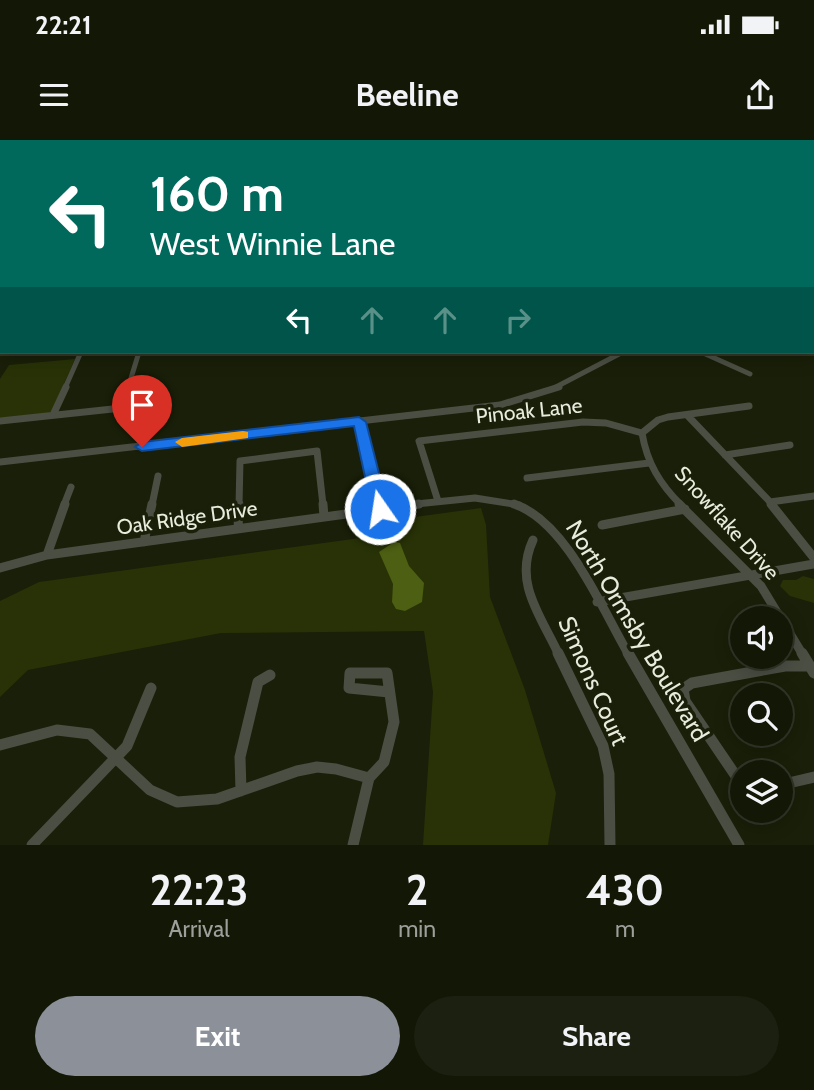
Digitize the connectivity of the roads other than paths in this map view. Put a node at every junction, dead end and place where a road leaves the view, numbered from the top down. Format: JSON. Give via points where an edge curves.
{"nodes":[{"id":1,"x":80,"y":354,"type":"edge"},
{"id":2,"x":138,"y":354,"type":"edge"},
{"id":3,"x":619,"y":354,"type":"edge"},
{"id":4,"x":705,"y":354,"type":"edge"},
{"id":5,"x":750,"y":374,"type":"dead end"},
{"id":6,"x":749,"y":407,"type":"dead end"},
{"id":7,"x":53,"y":415,"type":"junction"},
{"id":8,"x":687,"y":415,"type":"junction"},
{"id":9,"x":0,"y":421,"type":"edge"},
{"id":10,"x":359,"y":422,"type":"junction"},
{"id":11,"x":642,"y":433,"type":"junction"},
{"id":12,"x":790,"y":445,"type":"dead end"},
{"id":13,"x":725,"y":455,"type":"junction"},
{"id":14,"x":0,"y":462,"type":"edge"},
{"id":15,"x":649,"y":463,"type":"junction"},
{"id":16,"x":158,"y":476,"type":"dead end"},
{"id":17,"x":527,"y":478,"type":"dead end"},
{"id":18,"x":71,"y":487,"type":"dead end"},
{"id":19,"x":814,"y":496,"type":"edge"},
{"id":20,"x":438,"y":501,"type":"junction"},
{"id":21,"x":770,"y":502,"type":"junction"},
{"id":22,"x":380,"y":509,"type":"junction"},
{"id":23,"x":685,"y":509,"type":"junction"},
{"id":24,"x":324,"y":517,"type":"junction"},
{"id":25,"x":603,"y":525,"type":"dead end"},
{"id":26,"x":238,"y":529,"type":"junction"},
{"id":27,"x":533,"y":540,"type":"dead end"},
{"id":28,"x":144,"y":542,"type":"junction"},
{"id":29,"x":47,"y":555,"type":"junction"},
{"id":30,"x":814,"y":558,"type":"edge"},
{"id":31,"x":814,"y":564,"type":"edge"},
{"id":32,"x":0,"y":568,"type":"edge"},
{"id":33,"x":752,"y":575,"type":"junction"},
{"id":34,"x":597,"y":601,"type":"junction"},
{"id":35,"x":812,"y":670,"type":"edge"},
{"id":36,"x":270,"y":675,"type":"dead end"},
{"id":37,"x":152,"y":688,"type":"dead end"},
{"id":38,"x":389,"y":692,"type":"dead end"},
{"id":39,"x":0,"y":745,"type":"edge"},
{"id":40,"x":117,"y":758,"type":"junction"},
{"id":41,"x":730,"y":767,"type":"edge"},
{"id":42,"x":814,"y":777,"type":"edge"},
{"id":43,"x":369,"y":778,"type":"junction"},
{"id":44,"x":793,"y":782,"type":"edge"},
{"id":45,"x":241,"y":791,"type":"junction"},
{"id":46,"x":32,"y":845,"type":"edge"},
{"id":47,"x":353,"y":845,"type":"edge"},
{"id":48,"x":610,"y":845,"type":"edge"},
{"id":49,"x":739,"y":845,"type":"edge"}],
"edges":[{"from":1,"to":7,"type":"street"},
{"from":2,"to":7,"type":"street","via":[[122,408]]},
{"from":3,"to":10,"type":"street","via":[[566,384],[529,398]]},
{"from":4,"to":5,"type":"street"},
{"from":6,"to":8,"type":"street"},
{"from":7,"to":9,"type":"street"},
{"from":8,"to":11,"type":"street","via":[[658,420]]},
{"from":8,"to":13,"type":"street"},
{"from":10,"to":14,"type":"street"},
{"from":10,"to":22,"type":"street"},
{"from":11,"to":15,"type":"street","name":"Snowflake Drive"},
{"from":11,"to":20,"type":"street","name":"Pinoak Lane","via":[[583,422],[419,441]]},
{"from":12,"to":13,"type":"street"},
{"from":13,"to":21,"type":"street"},
{"from":15,"to":17,"type":"street"},
{"from":15,"to":23,"type":"street","name":"Snowflake Drive"},
{"from":16,"to":28,"type":"street"},
{"from":18,"to":29,"type":"street"},
{"from":19,"to":21,"type":"street"},
{"from":20,"to":22,"type":"street","name":"North Ormsby Boulevard"},
{"from":20,"to":34,"type":"street","name":"North Ormsby Boulevard","via":[[482,497],[526,507],[562,539]]},
{"from":21,"to":30,"type":"street"},
{"from":22,"to":24,"type":"street","name":"Oak Ridge Drive"},
{"from":23,"to":25,"type":"street"},
{"from":23,"to":33,"type":"street","name":"Snowflake Drive"},
{"from":24,"to":26,"type":"street","name":"Oak Ridge Drive"},
{"from":24,"to":26,"type":"street","via":[[317,451],[240,461]]},
{"from":26,"to":28,"type":"street","name":"Oak Ridge Drive"},
{"from":27,"to":48,"type":"street","name":"Simons Court","via":[[524,557],[525,584],[603,746],[609,774]]},
{"from":28,"to":29,"type":"street","name":"Oak Ridge Drive"},
{"from":29,"to":32,"type":"street","name":"Oak Ridge Drive"},
{"from":31,"to":33,"type":"street"},
{"from":33,"to":34,"type":"street"},
{"from":33,"to":35,"type":"street","name":"Snowflake Drive"},
{"from":34,"to":49,"type":"street","name":"North Ormsby Boulevard"},
{"from":35,"to":41,"type":"street","via":[[785,666],[692,683],[683,689],[685,701]]},
{"from":36,"to":45,"type":"street","via":[[258,682],[240,757]]},
{"from":37,"to":40,"type":"street","via":[[133,738]]},
{"from":38,"to":43,"type":"street","via":[[394,722],[384,762]]},
{"from":39,"to":40,"type":"street","via":[[78,729]]},
{"from":40,"to":45,"type":"street","via":[[155,794],[178,803],[205,802]]},
{"from":40,"to":46,"type":"street"},
{"from":42,"to":44,"type":"street"},
{"from":43,"to":45,"type":"street","via":[[320,766]]},
{"from":43,"to":47,"type":"street"}]}
